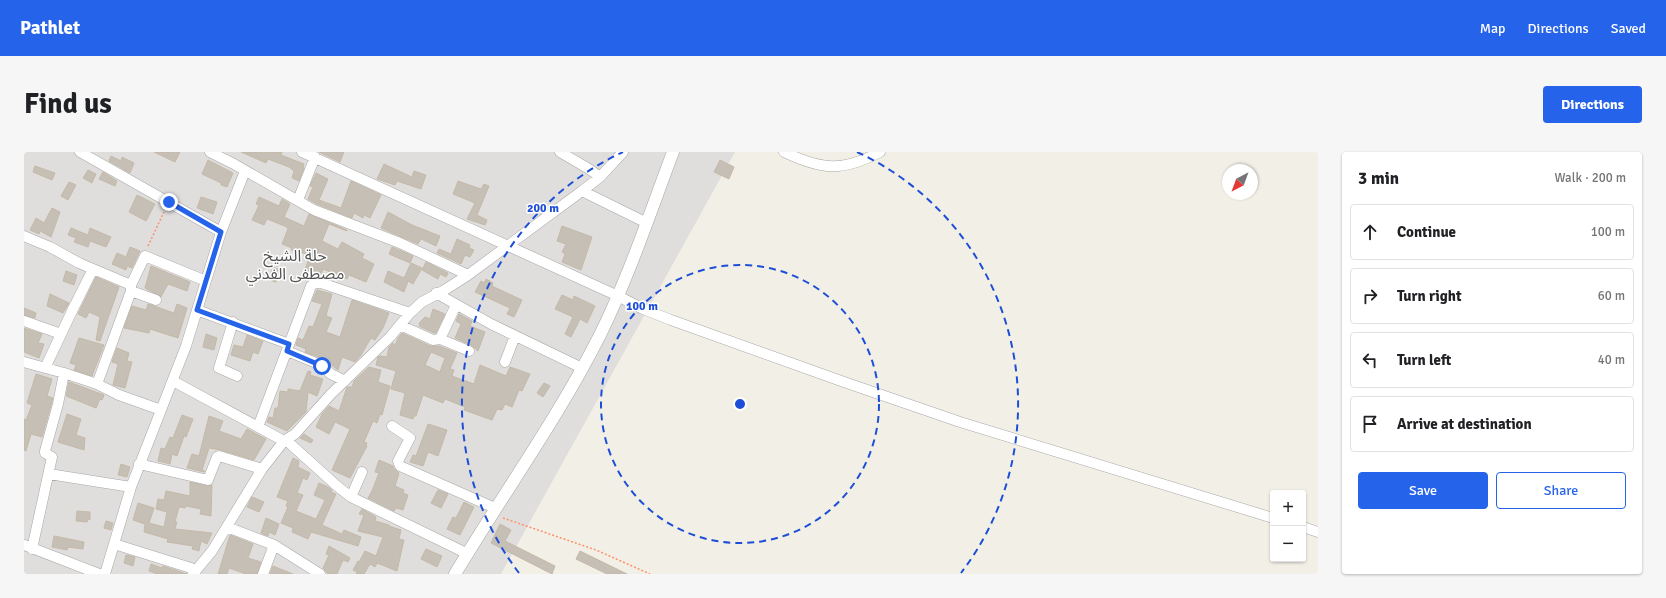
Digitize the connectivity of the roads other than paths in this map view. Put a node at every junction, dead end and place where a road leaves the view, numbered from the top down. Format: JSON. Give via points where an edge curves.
{"nodes":[{"id":1,"x":80,"y":152,"type":"edge"},
{"id":2,"x":210,"y":152,"type":"edge"},
{"id":3,"x":302,"y":152,"type":"edge"},
{"id":4,"x":560,"y":152,"type":"edge"},
{"id":5,"x":623,"y":152,"type":"edge"},
{"id":6,"x":673,"y":152,"type":"edge"},
{"id":7,"x":784,"y":152,"type":"edge"},
{"id":8,"x":880,"y":152,"type":"edge"},
{"id":9,"x":315,"y":157,"type":"junction"},
{"id":10,"x":245,"y":171,"type":"junction"},
{"id":11,"x":600,"y":177,"type":"junction"},
{"id":12,"x":582,"y":191,"type":"junction"},
{"id":13,"x":298,"y":200,"type":"junction"},
{"id":14,"x":647,"y":223,"type":"junction"},
{"id":15,"x":221,"y":232,"type":"junction"},
{"id":16,"x":24,"y":236,"type":"edge"},
{"id":17,"x":508,"y":246,"type":"junction"},
{"id":18,"x":93,"y":270,"type":"junction"},
{"id":19,"x":468,"y":275,"type":"junction"},
{"id":20,"x":206,"y":281,"type":"junction"},
{"id":21,"x":131,"y":288,"type":"junction"},
{"id":22,"x":436,"y":293,"type":"junction"},
{"id":23,"x":618,"y":296,"type":"junction"},
{"id":24,"x":156,"y":300,"type":"dead end"},
{"id":25,"x":456,"y":305,"type":"junction"},
{"id":26,"x":197,"y":310,"type":"junction"},
{"id":27,"x":410,"y":313,"type":"junction"},
{"id":28,"x":24,"y":321,"type":"edge"},
{"id":29,"x":234,"y":322,"type":"junction"},
{"id":30,"x":400,"y":325,"type":"junction"},
{"id":31,"x":61,"y":334,"type":"junction"},
{"id":32,"x":515,"y":336,"type":"junction"},
{"id":33,"x":440,"y":338,"type":"junction"},
{"id":34,"x":288,"y":347,"type":"junction"},
{"id":35,"x":469,"y":351,"type":"dead end"},
{"id":36,"x":505,"y":362,"type":"dead end"},
{"id":37,"x":25,"y":365,"type":"edge"},
{"id":38,"x":45,"y":368,"type":"junction"},
{"id":39,"x":582,"y":368,"type":"junction"},
{"id":40,"x":64,"y":373,"type":"junction"},
{"id":41,"x":237,"y":376,"type":"dead end"},
{"id":42,"x":172,"y":381,"type":"junction"},
{"id":43,"x":345,"y":381,"type":"junction"},
{"id":44,"x":97,"y":384,"type":"junction"},
{"id":45,"x":161,"y":410,"type":"junction"},
{"id":46,"x":392,"y":426,"type":"dead end"},
{"id":47,"x":258,"y":427,"type":"junction"},
{"id":48,"x":285,"y":441,"type":"junction"},
{"id":49,"x":139,"y":464,"type":"junction"},
{"id":50,"x":262,"y":469,"type":"junction"},
{"id":51,"x":362,"y":472,"type":"dead end"},
{"id":52,"x":49,"y":474,"type":"junction"},
{"id":53,"x":131,"y":487,"type":"junction"},
{"id":54,"x":351,"y":497,"type":"junction"},
{"id":55,"x":493,"y":511,"type":"junction"},
{"id":56,"x":1270,"y":517,"type":"edge"},
{"id":57,"x":227,"y":526,"type":"junction"},
{"id":58,"x":1306,"y":528,"type":"edge"},
{"id":59,"x":1318,"y":532,"type":"edge"},
{"id":60,"x":114,"y":544,"type":"junction"},
{"id":61,"x":274,"y":545,"type":"junction"},
{"id":62,"x":28,"y":547,"type":"edge"},
{"id":63,"x":468,"y":554,"type":"junction"},
{"id":64,"x":194,"y":573,"type":"edge"},
{"id":65,"x":99,"y":574,"type":"edge"},
{"id":66,"x":105,"y":574,"type":"edge"},
{"id":67,"x":263,"y":574,"type":"edge"},
{"id":68,"x":320,"y":574,"type":"edge"},
{"id":69,"x":456,"y":574,"type":"edge"}],
"edges":[{"from":1,"to":15,"type":"street"},
{"from":2,"to":10,"type":"street"},
{"from":3,"to":9,"type":"street"},
{"from":4,"to":11,"type":"street"},
{"from":5,"to":11,"type":"street"},
{"from":6,"to":14,"type":"street"},
{"from":7,"to":8,"type":"street","via":[[804,162],[840,167],[865,160]]},
{"from":9,"to":13,"type":"street"},
{"from":9,"to":17,"type":"street"},
{"from":10,"to":13,"type":"street"},
{"from":10,"to":15,"type":"street"},
{"from":11,"to":12,"type":"street"},
{"from":12,"to":14,"type":"street"},
{"from":12,"to":17,"type":"street"},
{"from":13,"to":19,"type":"street"},
{"from":14,"to":23,"type":"street"},
{"from":15,"to":20,"type":"street"},
{"from":16,"to":18,"type":"street"},
{"from":17,"to":19,"type":"street"},
{"from":17,"to":23,"type":"street"},
{"from":18,"to":21,"type":"street"},
{"from":18,"to":31,"type":"street"},
{"from":19,"to":22,"type":"street"},
{"from":20,"to":21,"type":"street","via":[[145,256]]},
{"from":20,"to":26,"type":"street"},
{"from":21,"to":24,"type":"street"},
{"from":21,"to":44,"type":"street"},
{"from":22,"to":25,"type":"street"},
{"from":22,"to":27,"type":"street"},
{"from":23,"to":39,"type":"street"},
{"from":23,"to":56,"type":"street","via":[[671,320],[960,422]]},
{"from":25,"to":32,"type":"street"},
{"from":25,"to":33,"type":"street"},
{"from":26,"to":29,"type":"street"},
{"from":26,"to":42,"type":"street"},
{"from":27,"to":30,"type":"street"},
{"from":27,"to":34,"type":"street","via":[[315,282],[311,286]]},
{"from":28,"to":31,"type":"street"},
{"from":29,"to":34,"type":"street"},
{"from":29,"to":41,"type":"street","via":[[219,368]]},
{"from":30,"to":33,"type":"street","via":[[433,340]]},
{"from":30,"to":43,"type":"street"},
{"from":31,"to":38,"type":"street"},
{"from":32,"to":36,"type":"street"},
{"from":32,"to":39,"type":"street"},
{"from":33,"to":35,"type":"street"},
{"from":34,"to":43,"type":"street"},
{"from":34,"to":47,"type":"street"},
{"from":37,"to":38,"type":"street"},
{"from":38,"to":40,"type":"street"},
{"from":39,"to":55,"type":"street"},
{"from":40,"to":44,"type":"street"},
{"from":40,"to":52,"type":"street","via":[[44,453],[52,458]]},
{"from":42,"to":45,"type":"street"},
{"from":42,"to":47,"type":"street"},
{"from":43,"to":48,"type":"street"},
{"from":44,"to":45,"type":"street","via":[[119,396]]},
{"from":45,"to":49,"type":"street"},
{"from":46,"to":55,"type":"street","via":[[410,438],[398,461],[400,466]]},
{"from":47,"to":48,"type":"street"},
{"from":48,"to":50,"type":"street"},
{"from":48,"to":54,"type":"street"},
{"from":49,"to":50,"type":"street","via":[[208,480],[219,456]]},
{"from":49,"to":53,"type":"street"},
{"from":50,"to":57,"type":"street"},
{"from":51,"to":54,"type":"street"},
{"from":52,"to":53,"type":"street"},
{"from":52,"to":62,"type":"street"},
{"from":53,"to":60,"type":"street"},
{"from":54,"to":63,"type":"street"},
{"from":55,"to":63,"type":"street"},
{"from":57,"to":61,"type":"street"},
{"from":57,"to":64,"type":"street","via":[[212,551]]},
{"from":58,"to":59,"type":"street"},
{"from":60,"to":64,"type":"street","via":[[191,568]]},
{"from":60,"to":66,"type":"street"},
{"from":61,"to":67,"type":"street"},
{"from":61,"to":68,"type":"street"},
{"from":62,"to":65,"type":"street"},
{"from":63,"to":69,"type":"street"}]}
